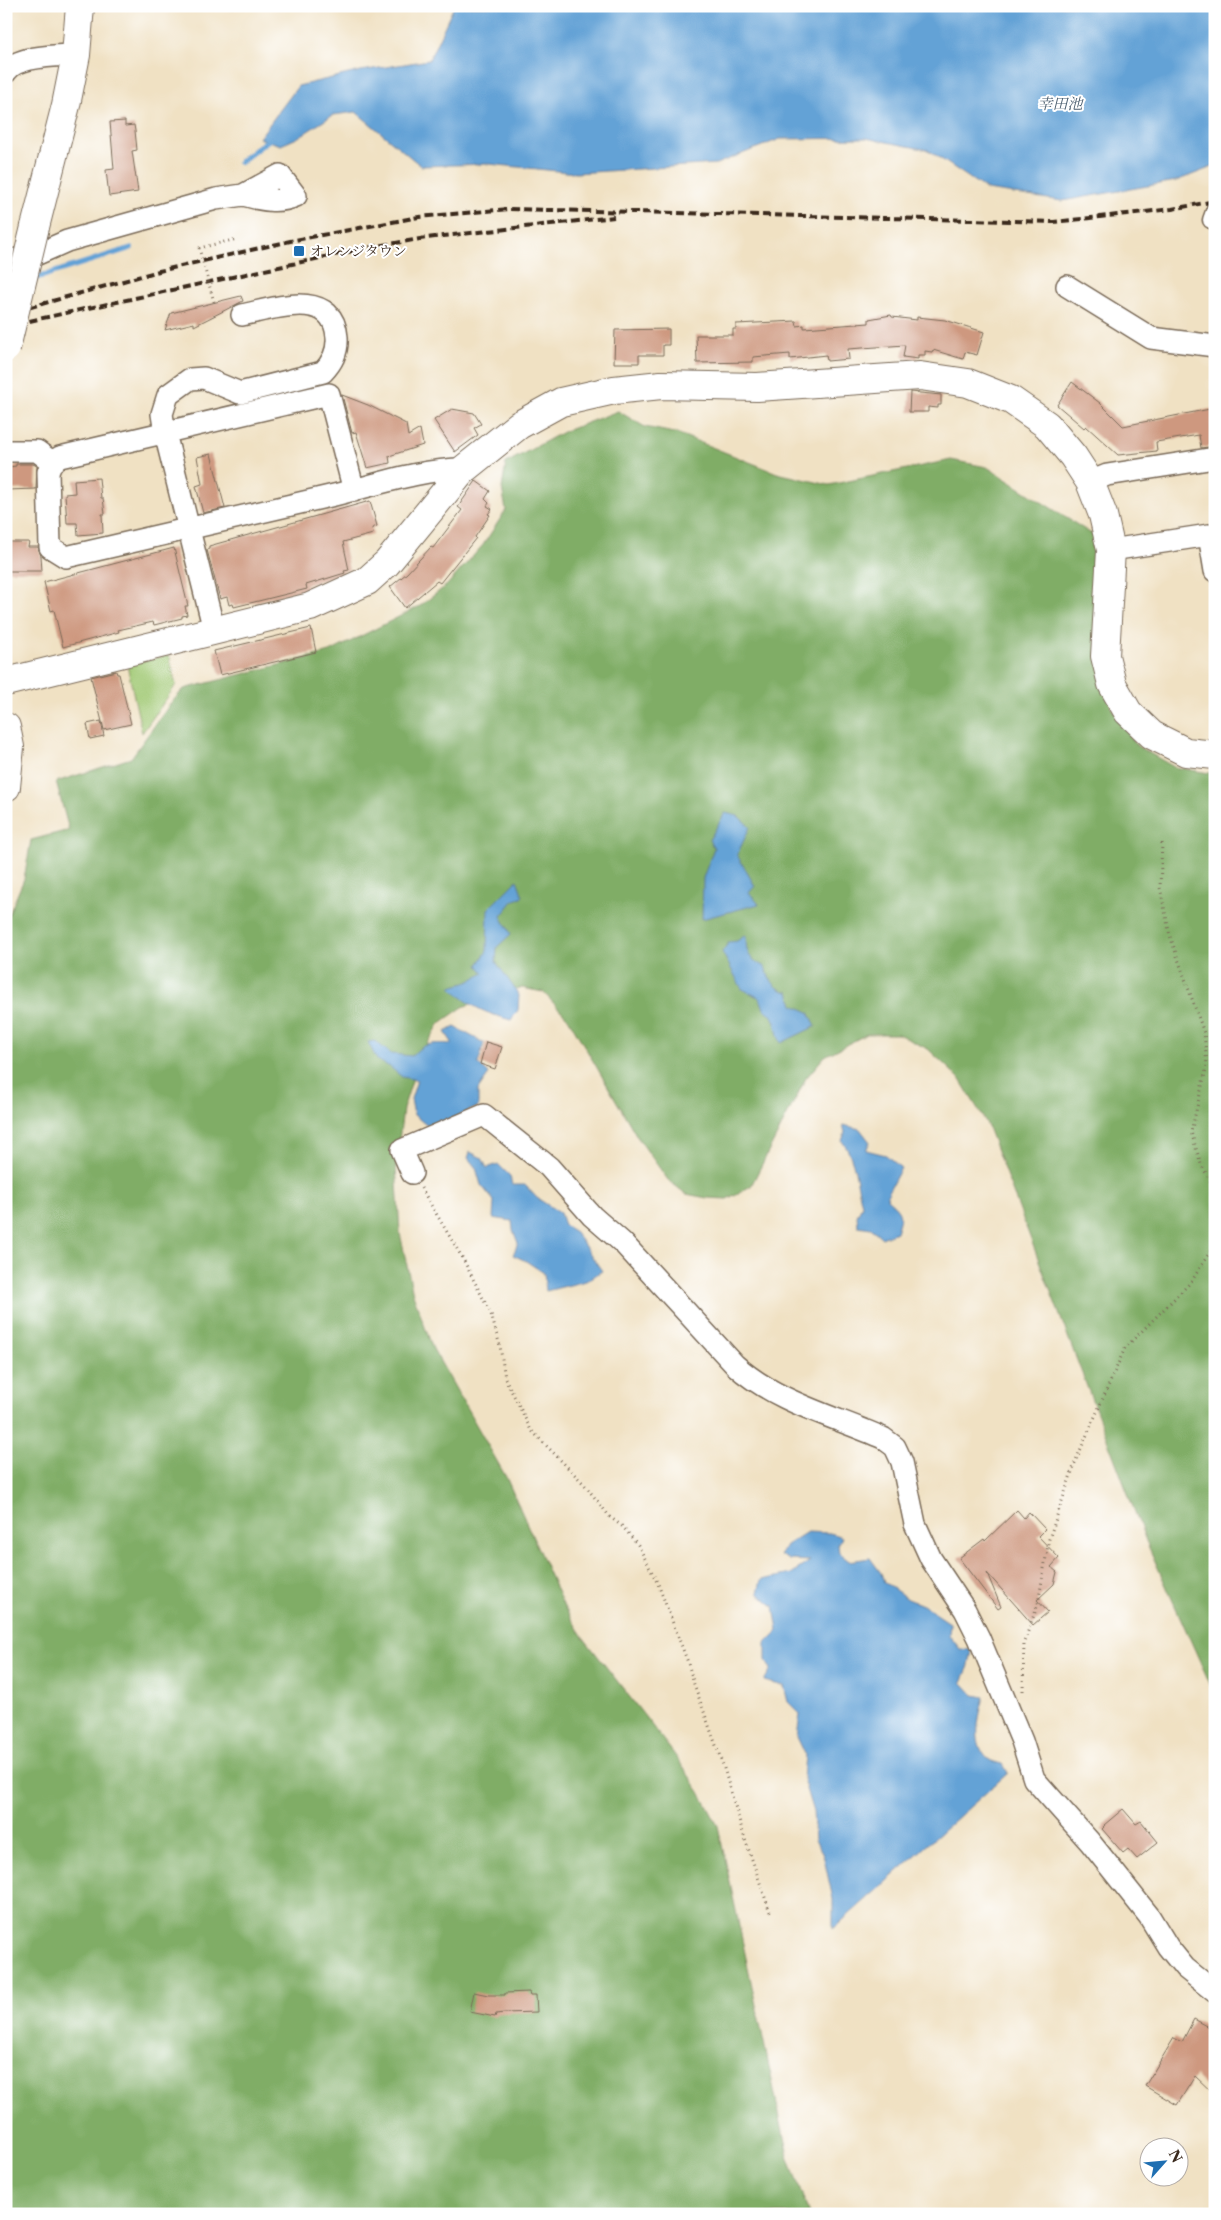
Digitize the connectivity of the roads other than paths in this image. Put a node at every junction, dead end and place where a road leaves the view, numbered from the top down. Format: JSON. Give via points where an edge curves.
{"nodes":[{"id":1,"x":80,"y":6,"type":"edge"},
{"id":2,"x":76,"y":55,"type":"junction"},
{"id":3,"x":6,"y":72,"type":"edge"},
{"id":4,"x":243,"y":195,"type":"dead end"},
{"id":5,"x":6,"y":261,"type":"edge"},
{"id":6,"x":1066,"y":286,"type":"dead end"},
{"id":7,"x":242,"y":315,"type":"dead end"},
{"id":8,"x":1215,"y":346,"type":"edge"},
{"id":9,"x":6,"y":348,"type":"edge"},
{"id":10,"x":165,"y":434,"type":"junction"},
{"id":11,"x":9,"y":451,"type":"edge"},
{"id":12,"x":1215,"y":458,"type":"edge"},
{"id":13,"x":52,"y":462,"type":"junction"},
{"id":14,"x":464,"y":470,"type":"junction"},
{"id":15,"x":1090,"y":482,"type":"junction"},
{"id":16,"x":354,"y":490,"type":"junction"},
{"id":17,"x":188,"y":530,"type":"junction"},
{"id":18,"x":1212,"y":535,"type":"edge"},
{"id":19,"x":1111,"y":550,"type":"junction"},
{"id":20,"x":1215,"y":571,"type":"edge"},
{"id":21,"x":214,"y":630,"type":"junction"},
{"id":22,"x":6,"y":682,"type":"edge"},
{"id":23,"x":6,"y":727,"type":"edge"},
{"id":24,"x":1215,"y":755,"type":"edge"},
{"id":25,"x":6,"y":787,"type":"edge"},
{"id":26,"x":412,"y":1173,"type":"road end"},
{"id":27,"x":1215,"y":1992,"type":"edge"}],
"edges":[{"from":1,"to":2,"type":"street"},
{"from":2,"to":3,"type":"street","via":[[38,57],[10,66]]},
{"from":2,"to":9,"type":"street","bridge":true},
{"from":4,"to":5,"type":"street","via":[[216,199],[67,241],[33,256]]},
{"from":6,"to":8,"type":"street","via":[[1151,338]]},
{"from":7,"to":10,"type":"street","via":[[301,303],[318,307],[330,318],[336,330],[337,346],[332,363],[323,372],[240,393],[204,378],[190,379],[168,395],[162,414]]},
{"from":10,"to":13,"type":"street","via":[[60,457]]},
{"from":10,"to":16,"type":"street","via":[[329,394]]},
{"from":10,"to":17,"type":"street"},
{"from":11,"to":13,"type":"street","via":[[37,451]]},
{"from":12,"to":15,"type":"street","via":[[1107,475]]},
{"from":13,"to":17,"type":"street","via":[[48,472],[50,547],[66,557]]},
{"from":14,"to":15,"type":"street","via":[[519,425],[561,402],[614,390],[662,385],[757,388],[920,376],[968,383],[1011,400],[1046,425]]},
{"from":14,"to":16,"type":"street","via":[[443,469]]},
{"from":14,"to":21,"type":"street","via":[[387,563],[367,581],[310,607]]},
{"from":15,"to":19,"type":"street","via":[[1103,515]]},
{"from":16,"to":17,"type":"street"},
{"from":17,"to":21,"type":"street"},
{"from":18,"to":19,"type":"street"},
{"from":18,"to":20,"type":"street"},
{"from":19,"to":24,"type":"street","via":[[1105,656],[1112,684],[1128,712],[1152,735],[1186,752]]},
{"from":21,"to":22,"type":"street"},
{"from":23,"to":25,"type":"street","via":[[10,747]]},
{"from":26,"to":27,"type":"street","via":[[402,1150],[484,1115],[548,1167],[750,1379],[786,1399],[883,1438],[895,1447],[902,1462],[915,1524],[979,1638],[1022,1741],[1034,1779],[1090,1842],[1149,1916],[1168,1947]]}]}
